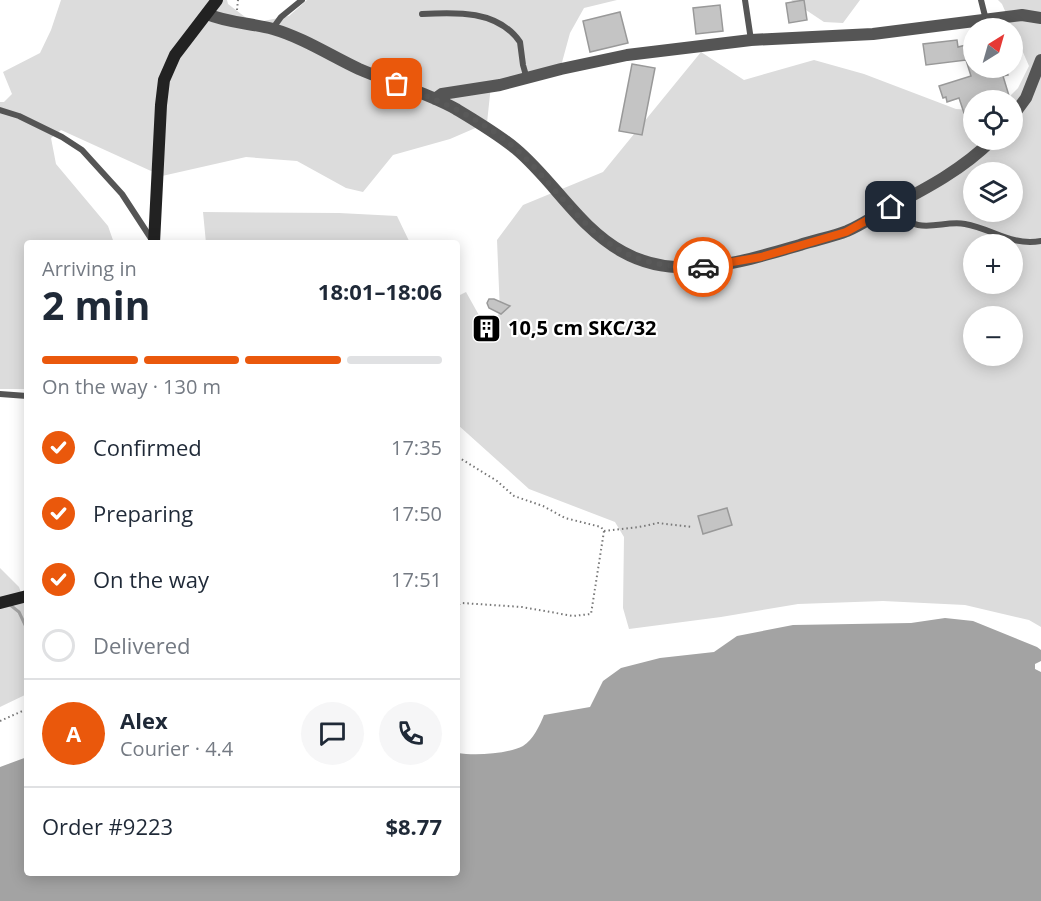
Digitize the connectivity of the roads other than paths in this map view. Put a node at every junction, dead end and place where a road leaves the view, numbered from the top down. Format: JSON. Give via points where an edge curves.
{"nodes":[{"id":1,"x":216,"y":0,"type":"edge"},
{"id":2,"x":302,"y":0,"type":"edge"},
{"id":3,"x":745,"y":0,"type":"edge"},
{"id":4,"x":981,"y":0,"type":"edge"},
{"id":5,"x":207,"y":14,"type":"junction"},
{"id":6,"x":422,"y":14,"type":"dead end"},
{"id":7,"x":986,"y":18,"type":"edge"},
{"id":8,"x":1000,"y":18,"type":"edge"},
{"id":9,"x":1041,"y":18,"type":"edge"},
{"id":10,"x":963,"y":23,"type":"edge"},
{"id":11,"x":273,"y":29,"type":"junction"},
{"id":12,"x":751,"y":40,"type":"junction"},
{"id":13,"x":1041,"y":60,"type":"edge"},
{"id":14,"x":527,"y":79,"type":"junction"},
{"id":15,"x":435,"y":99,"type":"junction"},
{"id":16,"x":1023,"y":102,"type":"edge"},
{"id":17,"x":0,"y":110,"type":"edge"},
{"id":18,"x":980,"y":150,"type":"edge"},
{"id":19,"x":891,"y":207,"type":"junction"},
{"id":20,"x":152,"y":240,"type":"edge"},
{"id":21,"x":154,"y":240,"type":"edge"},
{"id":22,"x":1041,"y":241,"type":"edge"},
{"id":23,"x":0,"y":394,"type":"edge"},
{"id":24,"x":24,"y":396,"type":"edge"},
{"id":25,"x":24,"y":597,"type":"edge"},
{"id":26,"x":0,"y":603,"type":"edge"}],
"edges":[{"from":1,"to":5,"type":"main road"},
{"from":2,"to":11,"type":"lane"},
{"from":3,"to":12,"type":"lane"},
{"from":4,"to":7,"type":"lane"},
{"from":5,"to":11,"type":"street"},
{"from":5,"to":21,"type":"main road","via":[[175,55],[164,80]]},
{"from":6,"to":14,"type":"lane","via":[[477,15],[505,27],[520,42]]},
{"from":8,"to":9,"type":"street"},
{"from":10,"to":12,"type":"street","via":[[873,34]]},
{"from":11,"to":15,"type":"street"},
{"from":12,"to":14,"type":"street","via":[[627,55]]},
{"from":13,"to":16,"type":"street"},
{"from":14,"to":15,"type":"street","via":[[442,94]]},
{"from":15,"to":19,"type":"street","via":[[516,150],[610,243],[626,254],[658,264],[709,267],[761,257],[846,232]]},
{"from":17,"to":20,"type":"lane","via":[[82,150],[122,194]]},
{"from":18,"to":19,"type":"street","via":[[916,195]]},
{"from":19,"to":22,"type":"lane","via":[[916,225],[966,224],[1014,241]]},
{"from":23,"to":24,"type":"lane"},
{"from":25,"to":26,"type":"main road"}]}
